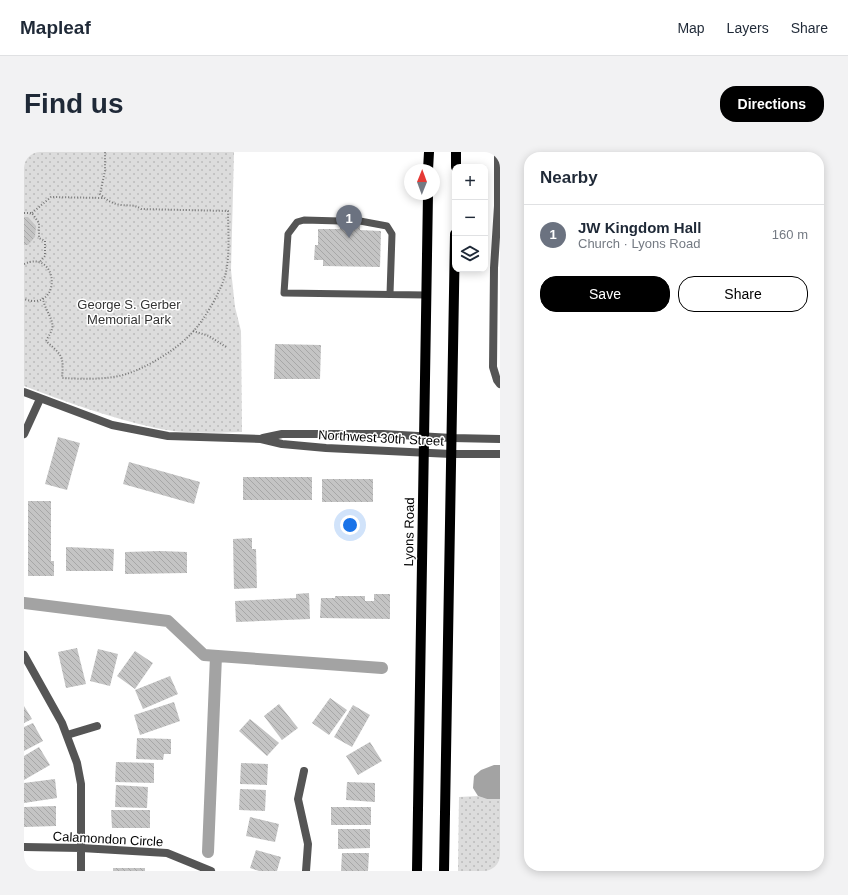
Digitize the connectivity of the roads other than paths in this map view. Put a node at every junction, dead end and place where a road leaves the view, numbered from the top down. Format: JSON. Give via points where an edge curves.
{"nodes":[{"id":1,"x":429,"y":152,"type":"edge"},
{"id":2,"x":456,"y":152,"type":"edge"},
{"id":3,"x":498,"y":152,"type":"edge"},
{"id":4,"x":428,"y":164,"type":"edge"},
{"id":5,"x":456,"y":164,"type":"edge"},
{"id":6,"x":499,"y":173,"type":"edge"},
{"id":7,"x":428,"y":200,"type":"edge"},
{"id":8,"x":360,"y":220,"type":"dead end"},
{"id":9,"x":340,"y":221,"type":"dead end"},
{"id":10,"x":455,"y":236,"type":"edge"},
{"id":11,"x":390,"y":294,"type":"junction"},
{"id":12,"x":426,"y":295,"type":"junction"},
{"id":13,"x":500,"y":384,"type":"edge"},
{"id":14,"x":24,"y":392,"type":"edge"},
{"id":15,"x":40,"y":399,"type":"junction"},
{"id":16,"x":24,"y":434,"type":"edge"},
{"id":17,"x":424,"y":436,"type":"junction"},
{"id":18,"x":452,"y":438,"type":"junction"},
{"id":19,"x":261,"y":439,"type":"junction"},
{"id":20,"x":500,"y":439,"type":"edge"},
{"id":21,"x":424,"y":453,"type":"junction"},
{"id":22,"x":452,"y":454,"type":"junction"},
{"id":23,"x":500,"y":454,"type":"edge"},
{"id":24,"x":24,"y":655,"type":"edge"},
{"id":25,"x":97,"y":726,"type":"dead end"},
{"id":26,"x":67,"y":735,"type":"junction"},
{"id":27,"x":304,"y":771,"type":"dead end"},
{"id":28,"x":24,"y":847,"type":"edge"},
{"id":29,"x":81,"y":848,"type":"junction"},
{"id":30,"x":81,"y":871,"type":"edge"},
{"id":31,"x":211,"y":871,"type":"edge"},
{"id":32,"x":306,"y":871,"type":"edge"},
{"id":33,"x":417,"y":871,"type":"edge"},
{"id":34,"x":444,"y":871,"type":"edge"}],
"edges":[{"from":1,"to":4,"type":"main road"},
{"from":2,"to":5,"type":"main road"},
{"from":3,"to":6,"type":"street"},
{"from":6,"to":13,"type":"street","via":[[492,367]]},
{"from":7,"to":12,"type":"main road","name":"Lyons Road"},
{"from":8,"to":11,"type":"lane","via":[[387,226],[392,234]]},
{"from":9,"to":11,"type":"lane","via":[[297,222],[288,234],[284,293]]},
{"from":10,"to":18,"type":"main road"},
{"from":11,"to":12,"type":"lane"},
{"from":12,"to":17,"type":"main road","name":"Lyons Road"},
{"from":14,"to":15,"type":"street","name":"Northwest 30th Street"},
{"from":15,"to":16,"type":"street"},
{"from":15,"to":19,"type":"street","name":"Northwest 30th Street","via":[[112,425],[168,436]]},
{"from":17,"to":18,"type":"street","name":"Northwest 30th Street"},
{"from":17,"to":19,"type":"street","name":"Northwest 30th Street","via":[[282,434]]},
{"from":17,"to":21,"type":"main road","name":"Lyons Road"},
{"from":18,"to":20,"type":"street","name":"Northwest 30th Street"},
{"from":18,"to":22,"type":"main road"},
{"from":19,"to":21,"type":"street","name":"Northwest 30th Street","via":[[282,444]]},
{"from":21,"to":22,"type":"street","name":"Northwest 30th Street"},
{"from":21,"to":33,"type":"main road","name":"Lyons Road"},
{"from":22,"to":23,"type":"street","name":"Northwest 30th Street"},
{"from":22,"to":34,"type":"main road"},
{"from":24,"to":26,"type":"street"},
{"from":25,"to":26,"type":"street"},
{"from":26,"to":29,"type":"street","via":[[81,784]]},
{"from":27,"to":32,"type":"street","via":[[298,799],[308,844]]},
{"from":28,"to":29,"type":"street","name":"Calamondon Circle"},
{"from":29,"to":30,"type":"street"},
{"from":29,"to":31,"type":"street","name":"Calamondon Circle","via":[[167,853]]}]}
